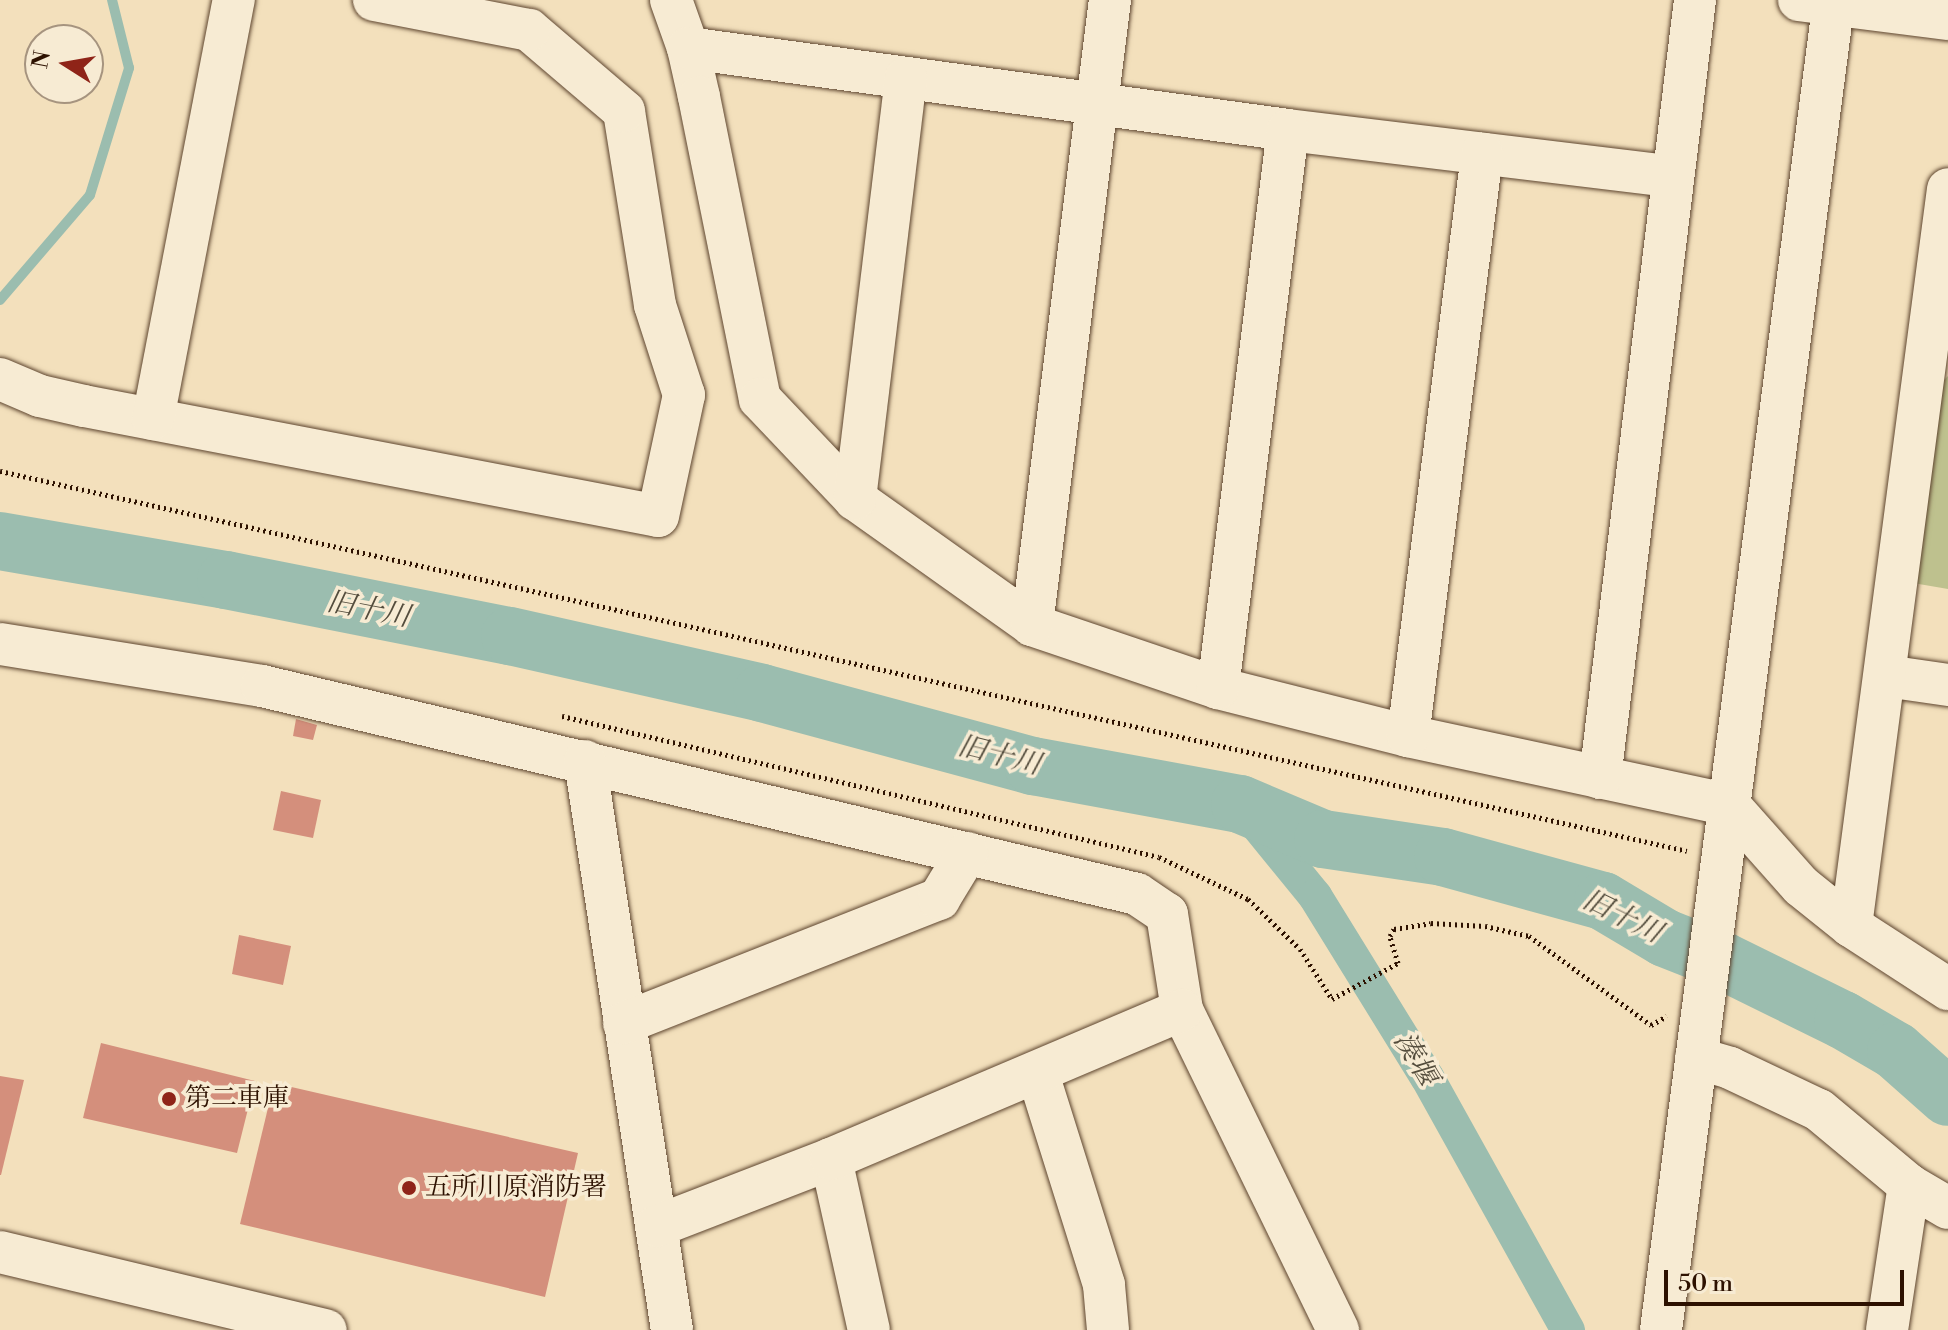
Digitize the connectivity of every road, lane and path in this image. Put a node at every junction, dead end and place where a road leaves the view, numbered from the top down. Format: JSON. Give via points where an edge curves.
{"nodes":[{"id":1,"x":234,"y":0,"type":"edge"},
{"id":2,"x":374,"y":0,"type":"edge"},
{"id":3,"x":671,"y":0,"type":"edge"},
{"id":4,"x":1110,"y":0,"type":"edge"},
{"id":5,"x":1695,"y":0,"type":"edge"},
{"id":6,"x":1822,"y":2,"type":"edge"},
{"id":7,"x":1948,"y":19,"type":"edge"},
{"id":8,"x":688,"y":48,"type":"junction"},
{"id":9,"x":906,"y":78,"type":"junction"},
{"id":10,"x":1098,"y":104,"type":"junction"},
{"id":11,"x":1288,"y":130,"type":"junction"},
{"id":12,"x":1482,"y":154,"type":"junction"},
{"id":13,"x":1670,"y":176,"type":"junction"},
{"id":14,"x":1948,"y":189,"type":"edge"},
{"id":15,"x":1938,"y":349,"type":"edge"},
{"id":16,"x":0,"y":379,"type":"edge"},
{"id":17,"x":153,"y":419,"type":"junction"},
{"id":18,"x":0,"y":471,"type":"edge"},
{"id":19,"x":855,"y":499,"type":"junction"},
{"id":20,"x":1032,"y":625,"type":"junction"},
{"id":21,"x":0,"y":644,"type":"edge"},
{"id":22,"x":1886,"y":676,"type":"junction"},
{"id":23,"x":1948,"y":685,"type":"edge"},
{"id":24,"x":1218,"y":688,"type":"junction"},
{"id":25,"x":1408,"y":736,"type":"junction"},
{"id":26,"x":585,"y":761,"type":"junction"},
{"id":27,"x":1600,"y":778,"type":"junction"},
{"id":28,"x":1729,"y":805,"type":"junction"},
{"id":29,"x":1694,"y":852,"type":"dead end"},
{"id":30,"x":967,"y":853,"type":"junction"},
{"id":31,"x":1851,"y":926,"type":"junction"},
{"id":32,"x":1948,"y":989,"type":"edge"},
{"id":33,"x":1332,"y":999,"type":"dead end"},
{"id":34,"x":1182,"y":1010,"type":"junction"},
{"id":35,"x":624,"y":1023,"type":"junction"},
{"id":36,"x":1689,"y":1032,"type":"junction"},
{"id":37,"x":1038,"y":1074,"type":"junction"},
{"id":38,"x":831,"y":1159,"type":"junction"},
{"id":39,"x":1909,"y":1185,"type":"junction"},
{"id":40,"x":1948,"y":1208,"type":"edge"},
{"id":41,"x":657,"y":1226,"type":"junction"},
{"id":42,"x":0,"y":1252,"type":"edge"},
{"id":43,"x":326,"y":1330,"type":"edge"},
{"id":44,"x":672,"y":1330,"type":"edge"},
{"id":45,"x":869,"y":1330,"type":"edge"},
{"id":46,"x":1108,"y":1330,"type":"edge"},
{"id":47,"x":1338,"y":1330,"type":"edge"},
{"id":48,"x":1661,"y":1330,"type":"edge"},
{"id":49,"x":1887,"y":1330,"type":"edge"}],
"edges":[{"from":1,"to":17,"type":"street"},
{"from":2,"to":17,"type":"street","via":[[529,30],[624,111],[655,305],[684,395],[658,516]]},
{"from":3,"to":8,"type":"street"},
{"from":4,"to":10,"type":"street"},
{"from":5,"to":13,"type":"street"},
{"from":6,"to":7,"type":"street"},
{"from":6,"to":28,"type":"street"},
{"from":8,"to":9,"type":"street"},
{"from":8,"to":19,"type":"street","via":[[760,399]]},
{"from":9,"to":10,"type":"street"},
{"from":9,"to":19,"type":"street"},
{"from":10,"to":11,"type":"street"},
{"from":10,"to":20,"type":"street"},
{"from":11,"to":12,"type":"street"},
{"from":11,"to":24,"type":"street"},
{"from":12,"to":13,"type":"street"},
{"from":12,"to":25,"type":"street"},
{"from":13,"to":27,"type":"street"},
{"from":14,"to":15,"type":"street"},
{"from":15,"to":22,"type":"street"},
{"from":16,"to":17,"type":"street","via":[[40,396]]},
{"from":18,"to":29,"type":"path"},
{"from":19,"to":20,"type":"street"},
{"from":20,"to":24,"type":"street"},
{"from":21,"to":26,"type":"street","via":[[262,686]]},
{"from":22,"to":23,"type":"street"},
{"from":22,"to":31,"type":"street"},
{"from":24,"to":25,"type":"street"},
{"from":25,"to":27,"type":"street"},
{"from":26,"to":30,"type":"street"},
{"from":26,"to":35,"type":"street"},
{"from":27,"to":28,"type":"street"},
{"from":28,"to":31,"type":"street","via":[[1801,886]]},
{"from":28,"to":36,"type":"street","via":[[1717,898]]},
{"from":30,"to":34,"type":"street","via":[[1137,894],[1167,914]]},
{"from":30,"to":35,"type":"street","via":[[939,899]]},
{"from":31,"to":32,"type":"street"},
{"from":33,"to":36,"type":"path","via":[[1398,963],[1390,936],[1394,929],[1431,923],[1485,926],[1529,936],[1651,1025]]},
{"from":34,"to":37,"type":"street"},
{"from":34,"to":47,"type":"street"},
{"from":35,"to":41,"type":"street"},
{"from":36,"to":39,"type":"street","via":[[1730,1068],[1819,1110]]},
{"from":36,"to":48,"type":"street"},
{"from":37,"to":38,"type":"street"},
{"from":37,"to":46,"type":"street","via":[[1104,1285]]},
{"from":38,"to":41,"type":"street"},
{"from":38,"to":45,"type":"street"},
{"from":39,"to":40,"type":"street"},
{"from":39,"to":49,"type":"street"},
{"from":41,"to":44,"type":"street"},
{"from":42,"to":43,"type":"street"}]}
